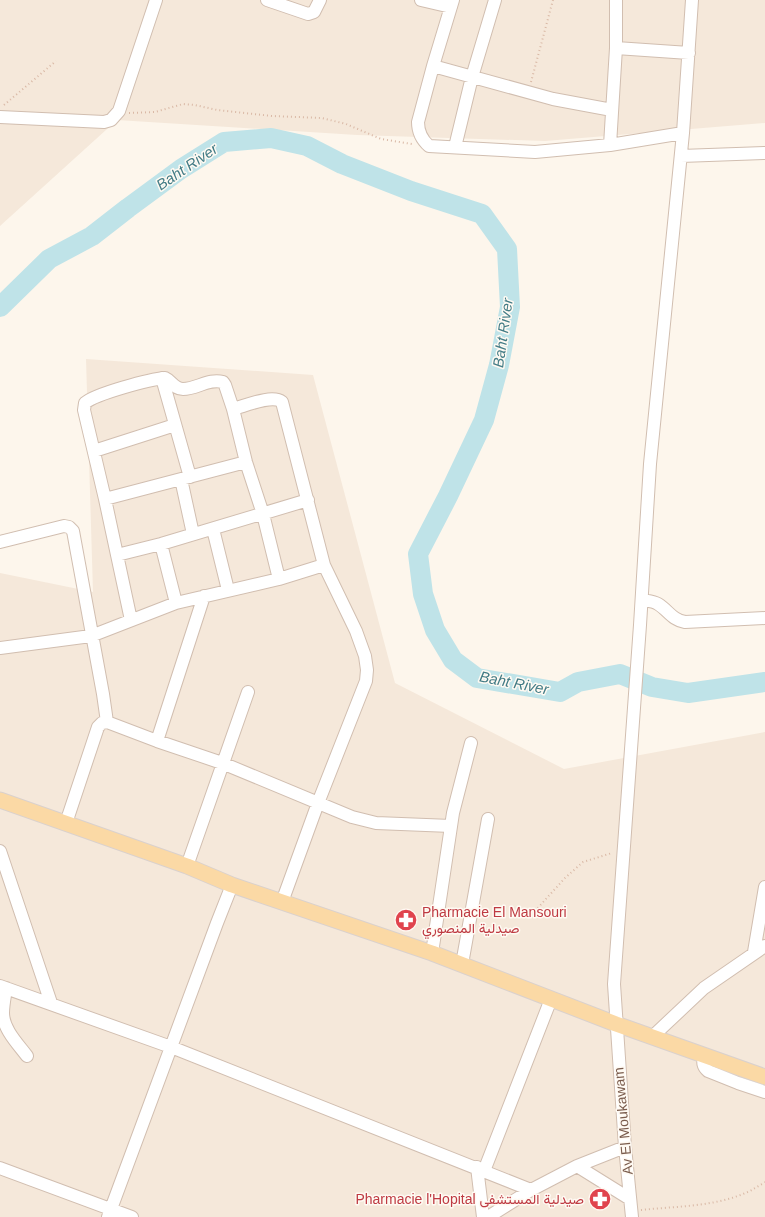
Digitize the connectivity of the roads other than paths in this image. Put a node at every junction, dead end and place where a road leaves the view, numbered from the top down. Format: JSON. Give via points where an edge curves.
{"nodes":[{"id":1,"x":156,"y":0,"type":"edge"},
{"id":2,"x":267,"y":0,"type":"edge"},
{"id":3,"x":320,"y":0,"type":"edge"},
{"id":4,"x":421,"y":0,"type":"edge"},
{"id":5,"x":495,"y":0,"type":"edge"},
{"id":6,"x":616,"y":0,"type":"edge"},
{"id":7,"x":692,"y":0,"type":"edge"},
{"id":8,"x":452,"y":4,"type":"edge"},
{"id":9,"x":616,"y":48,"type":"junction"},
{"id":10,"x":688,"y":53,"type":"junction"},
{"id":11,"x":433,"y":66,"type":"junction"},
{"id":12,"x":472,"y":77,"type":"junction"},
{"id":13,"x":612,"y":110,"type":"junction"},
{"id":14,"x":0,"y":117,"type":"edge"},
{"id":15,"x":683,"y":133,"type":"junction"},
{"id":16,"x":610,"y":145,"type":"junction"},
{"id":17,"x":455,"y":147,"type":"junction"},
{"id":18,"x":765,"y":153,"type":"edge"},
{"id":19,"x":681,"y":156,"type":"junction"},
{"id":20,"x":162,"y":378,"type":"junction"},
{"id":21,"x":233,"y":409,"type":"junction"},
{"id":22,"x":175,"y":425,"type":"junction"},
{"id":23,"x":94,"y":450,"type":"junction"},
{"id":24,"x":246,"y":462,"type":"junction"},
{"id":25,"x":185,"y":478,"type":"junction"},
{"id":26,"x":105,"y":499,"type":"junction"},
{"id":27,"x":308,"y":500,"type":"junction"},
{"id":28,"x":263,"y":514,"type":"junction"},
{"id":29,"x":213,"y":529,"type":"junction"},
{"id":30,"x":193,"y":534,"type":"junction"},
{"id":31,"x":0,"y":542,"type":"edge"},
{"id":32,"x":161,"y":544,"type":"junction"},
{"id":33,"x":117,"y":555,"type":"junction"},
{"id":34,"x":324,"y":565,"type":"junction"},
{"id":35,"x":279,"y":579,"type":"junction"},
{"id":36,"x":228,"y":590,"type":"junction"},
{"id":37,"x":204,"y":596,"type":"junction"},
{"id":38,"x":642,"y":600,"type":"junction"},
{"id":39,"x":176,"y":603,"type":"junction"},
{"id":40,"x":765,"y":618,"type":"edge"},
{"id":41,"x":131,"y":620,"type":"junction"},
{"id":42,"x":91,"y":636,"type":"junction"},
{"id":43,"x":0,"y":648,"type":"edge"},
{"id":44,"x":248,"y":692,"type":"dead end"},
{"id":45,"x":107,"y":722,"type":"junction"},
{"id":46,"x":157,"y":741,"type":"junction"},
{"id":47,"x":471,"y":744,"type":"dead end"},
{"id":48,"x":222,"y":763,"type":"junction"},
{"id":49,"x":0,"y":800,"type":"edge"},
{"id":50,"x":318,"y":803,"type":"junction"},
{"id":51,"x":488,"y":819,"type":"dead end"},
{"id":52,"x":66,"y":823,"type":"junction"},
{"id":53,"x":451,"y":826,"type":"junction"},
{"id":54,"x":1,"y":858,"type":"edge"},
{"id":55,"x":187,"y":866,"type":"junction"},
{"id":56,"x":232,"y":884,"type":"junction"},
{"id":57,"x":765,"y":887,"type":"edge"},
{"id":58,"x":282,"y":902,"type":"junction"},
{"id":59,"x":765,"y":946,"type":"edge"},
{"id":60,"x":432,"y":952,"type":"junction"},
{"id":61,"x":754,"y":952,"type":"junction"},
{"id":62,"x":462,"y":964,"type":"junction"},
{"id":63,"x":3,"y":987,"type":"edge"},
{"id":64,"x":551,"y":999,"type":"junction"},
{"id":65,"x":51,"y":1003,"type":"junction"},
{"id":66,"x":616,"y":1024,"type":"junction"},
{"id":67,"x":652,"y":1037,"type":"junction"},
{"id":68,"x":171,"y":1046,"type":"junction"},
{"id":69,"x":704,"y":1055,"type":"junction"},
{"id":70,"x":27,"y":1056,"type":"dead end"},
{"id":71,"x":765,"y":1076,"type":"edge"},
{"id":72,"x":765,"y":1092,"type":"edge"},
{"id":73,"x":625,"y":1147,"type":"junction"},
{"id":74,"x":577,"y":1166,"type":"junction"},
{"id":75,"x":0,"y":1168,"type":"edge"},
{"id":76,"x":481,"y":1169,"type":"junction"},
{"id":77,"x":532,"y":1190,"type":"junction"},
{"id":78,"x":631,"y":1209,"type":"edge"},
{"id":79,"x":109,"y":1213,"type":"edge"},
{"id":80,"x":132,"y":1217,"type":"edge"},
{"id":81,"x":483,"y":1217,"type":"edge"},
{"id":82,"x":488,"y":1217,"type":"edge"}],
"edges":[{"from":1,"to":14,"type":"street","via":[[118,114],[111,120],[104,122]]},
{"from":2,"to":3,"type":"street","via":[[308,14],[314,12]]},
{"from":4,"to":8,"type":"street"},
{"from":5,"to":12,"type":"street"},
{"from":6,"to":9,"type":"street"},
{"from":7,"to":10,"type":"street","name":"Av El Moukawam"},
{"from":8,"to":11,"type":"street"},
{"from":9,"to":10,"type":"street"},
{"from":9,"to":13,"type":"street"},
{"from":10,"to":15,"type":"street","name":"Av El Moukawam"},
{"from":11,"to":12,"type":"street"},
{"from":11,"to":17,"type":"street","via":[[418,128],[424,142],[429,146]]},
{"from":12,"to":13,"type":"street","via":[[553,99]]},
{"from":12,"to":17,"type":"street"},
{"from":13,"to":16,"type":"street"},
{"from":15,"to":16,"type":"street"},
{"from":15,"to":19,"type":"street","name":"Av El Moukawam"},
{"from":16,"to":17,"type":"street","via":[[535,152]]},
{"from":18,"to":19,"type":"street"},
{"from":19,"to":38,"type":"street","name":"Av El Moukawam","via":[[650,464]]},
{"from":20,"to":21,"type":"street","via":[[184,389],[221,381],[225,385]]},
{"from":20,"to":22,"type":"street"},
{"from":20,"to":23,"type":"street","via":[[99,395],[85,403],[84,410]]},
{"from":21,"to":24,"type":"street"},
{"from":21,"to":27,"type":"street","via":[[271,398],[282,402]]},
{"from":22,"to":23,"type":"street"},
{"from":22,"to":25,"type":"street"},
{"from":23,"to":26,"type":"street"},
{"from":24,"to":25,"type":"street"},
{"from":24,"to":28,"type":"street"},
{"from":25,"to":26,"type":"street"},
{"from":25,"to":30,"type":"street"},
{"from":26,"to":33,"type":"street"},
{"from":27,"to":28,"type":"street"},
{"from":27,"to":34,"type":"street"},
{"from":28,"to":29,"type":"street"},
{"from":28,"to":35,"type":"street"},
{"from":29,"to":30,"type":"street"},
{"from":29,"to":36,"type":"street"},
{"from":30,"to":32,"type":"street"},
{"from":31,"to":42,"type":"street","via":[[64,526],[73,531]]},
{"from":32,"to":33,"type":"street"},
{"from":32,"to":39,"type":"street"},
{"from":33,"to":41,"type":"street"},
{"from":34,"to":35,"type":"street"},
{"from":34,"to":50,"type":"street","via":[[356,630],[367,670],[366,681]]},
{"from":35,"to":36,"type":"street"},
{"from":36,"to":37,"type":"street"},
{"from":37,"to":39,"type":"street"},
{"from":37,"to":46,"type":"street"},
{"from":38,"to":40,"type":"street","via":[[656,603],[670,615],[685,622]]},
{"from":38,"to":66,"type":"street","name":"Av El Moukawam","via":[[614,984]]},
{"from":39,"to":41,"type":"street"},
{"from":41,"to":42,"type":"street"},
{"from":42,"to":43,"type":"street"},
{"from":42,"to":45,"type":"street"},
{"from":44,"to":48,"type":"street"},
{"from":45,"to":46,"type":"street"},
{"from":45,"to":52,"type":"street","via":[[98,728]]},
{"from":46,"to":48,"type":"street"},
{"from":47,"to":53,"type":"street"},
{"from":48,"to":50,"type":"street"},
{"from":48,"to":55,"type":"street"},
{"from":49,"to":52,"type":"main road"},
{"from":50,"to":53,"type":"street","via":[[352,817],[376,823]]},
{"from":50,"to":58,"type":"street"},
{"from":51,"to":62,"type":"street"},
{"from":52,"to":55,"type":"main road"},
{"from":53,"to":60,"type":"street"},
{"from":54,"to":65,"type":"street"},
{"from":55,"to":56,"type":"main road"},
{"from":56,"to":58,"type":"main road"},
{"from":56,"to":68,"type":"street"},
{"from":57,"to":61,"type":"street"},
{"from":58,"to":60,"type":"main road"},
{"from":59,"to":61,"type":"street"},
{"from":60,"to":62,"type":"main road"},
{"from":61,"to":67,"type":"street","via":[[704,988]]},
{"from":62,"to":64,"type":"main road"},
{"from":63,"to":65,"type":"street"},
{"from":63,"to":70,"type":"street","via":[[4,1020],[8,1030]]},
{"from":64,"to":66,"type":"main road"},
{"from":64,"to":76,"type":"street"},
{"from":65,"to":68,"type":"street"},
{"from":66,"to":67,"type":"main road"},
{"from":66,"to":73,"type":"street","name":"Av El Moukawam"},
{"from":67,"to":69,"type":"main road"},
{"from":68,"to":76,"type":"street"},
{"from":68,"to":79,"type":"street"},
{"from":69,"to":71,"type":"main road"},
{"from":69,"to":72,"type":"street","via":[[703,1065],[708,1071]]},
{"from":73,"to":74,"type":"street"},
{"from":73,"to":78,"type":"street","name":"Av El Moukawam"},
{"from":74,"to":77,"type":"street"},
{"from":74,"to":78,"type":"street"},
{"from":75,"to":79,"type":"street"},
{"from":76,"to":77,"type":"street"},
{"from":76,"to":81,"type":"street"},
{"from":77,"to":82,"type":"street"},
{"from":79,"to":80,"type":"street"}]}
